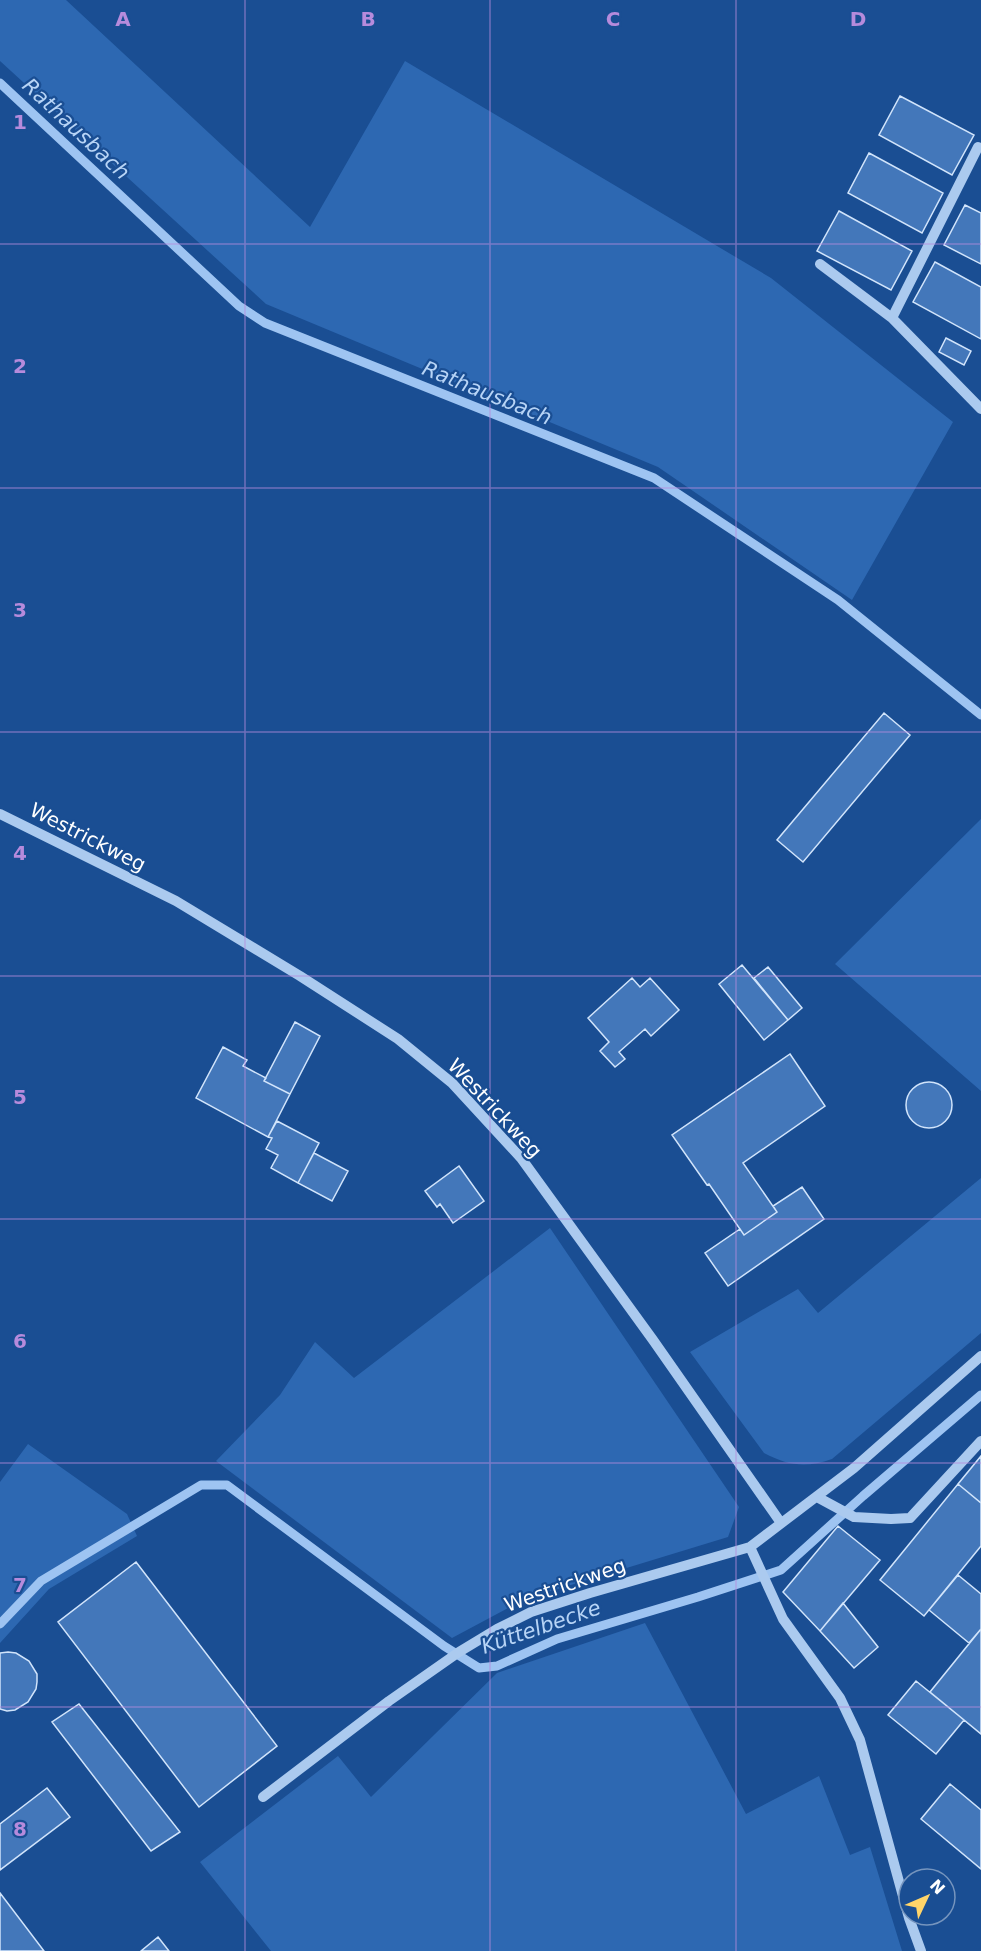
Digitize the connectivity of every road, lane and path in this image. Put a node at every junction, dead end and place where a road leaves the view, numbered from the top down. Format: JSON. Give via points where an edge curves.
{"nodes":[{"id":1,"x":978,"y":147,"type":"dead end"},
{"id":2,"x":820,"y":264,"type":"dead end"},
{"id":3,"x":892,"y":318,"type":"junction"},
{"id":4,"x":981,"y":409,"type":"edge"},
{"id":5,"x":0,"y":813,"type":"edge"},
{"id":6,"x":981,"y":1356,"type":"edge"},
{"id":7,"x":981,"y":1441,"type":"edge"},
{"id":8,"x":817,"y":1497,"type":"junction"},
{"id":9,"x":781,"y":1523,"type":"junction"},
{"id":10,"x":750,"y":1546,"type":"junction"},
{"id":11,"x":262,"y":1797,"type":"dead end"},
{"id":12,"x":921,"y":1951,"type":"edge"}],
"edges":[{"from":1,"to":3,"type":"street"},
{"from":2,"to":3,"type":"street"},
{"from":3,"to":4,"type":"street"},
{"from":5,"to":9,"type":"street","name":"Westrickweg","via":[[187,908],[398,1039],[452,1083],[521,1158]]},
{"from":6,"to":8,"type":"street","name":"Westrickweg"},
{"from":7,"to":8,"type":"street","via":[[909,1518],[854,1517]]},
{"from":8,"to":9,"type":"street","name":"Westrickweg"},
{"from":9,"to":10,"type":"street","name":"Westrickweg"},
{"from":10,"to":11,"type":"street","name":"Westrickweg","via":[[531,1612],[497,1629],[389,1701]]},
{"from":10,"to":12,"type":"street","via":[[783,1619],[840,1698],[860,1740]]}]}
